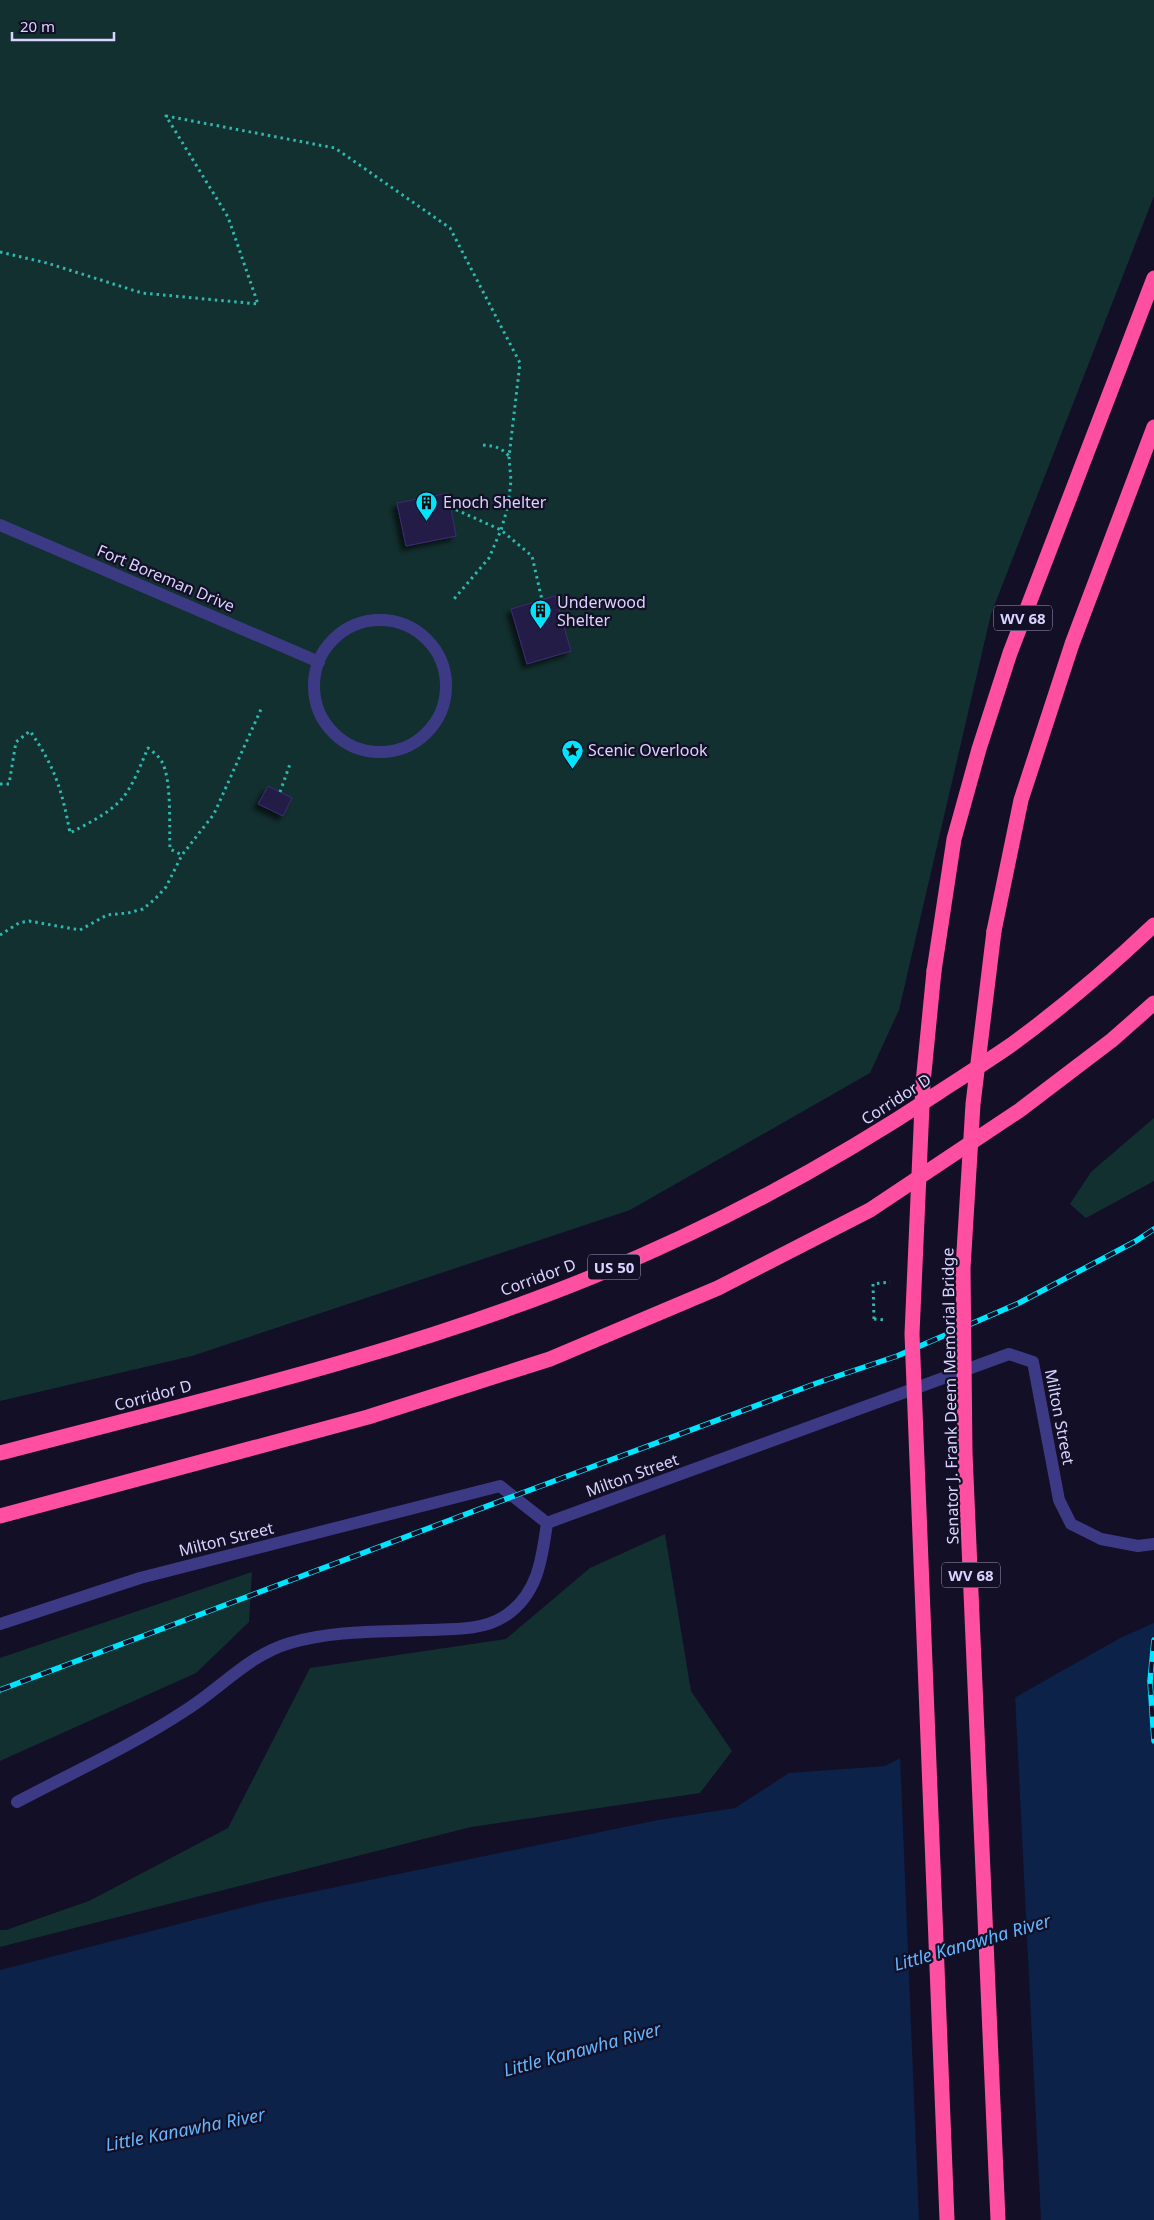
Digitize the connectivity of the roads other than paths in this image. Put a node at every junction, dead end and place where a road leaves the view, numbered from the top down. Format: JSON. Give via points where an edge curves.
{"nodes":[{"id":1,"x":1154,"y":278,"type":"edge"},
{"id":2,"x":1154,"y":427,"type":"edge"},
{"id":3,"x":0,"y":525,"type":"edge"},
{"id":4,"x":319,"y":662,"type":"junction"},
{"id":5,"x":1154,"y":925,"type":"edge"},
{"id":6,"x":1154,"y":1003,"type":"edge"},
{"id":7,"x":0,"y":1453,"type":"edge"},
{"id":8,"x":0,"y":1516,"type":"edge"},
{"id":9,"x":547,"y":1523,"type":"junction"},
{"id":10,"x":1154,"y":1544,"type":"edge"},
{"id":11,"x":0,"y":1624,"type":"edge"},
{"id":12,"x":17,"y":1802,"type":"dead end"},
{"id":13,"x":948,"y":2220,"type":"edge"},
{"id":14,"x":998,"y":2220,"type":"edge"}],
"edges":[{"from":1,"to":13,"type":"highway","name":"Senator J. Frank Deem Memorial Bridge","number":"WV 68","bridge":true,"via":[[1010,652],[979,749],[954,839],[934,971],[923,1093],[912,1334]]},
{"from":2,"to":14,"type":"highway","name":"Senator J. Frank Deem Memorial Bridge","number":"WV 68","bridge":true,"via":[[1072,644],[1021,800],[994,932],[973,1104],[963,1268],[965,1453]]},
{"from":3,"to":4,"type":"street","name":"Fort Boreman Drive"},
{"from":4,"to":4,"type":"street","via":[[314,682],[318,709],[338,737],[355,748],[375,752],[409,745],[431,729],[441,711],[446,688],[443,666],[432,645],[415,630],[394,621],[371,621],[349,628],[331,642]]},
{"from":5,"to":7,"type":"highway","name":"Corridor D","number":"US 50","via":[[1012,1044],[882,1130],[728,1216],[592,1276],[456,1326],[281,1380]]},
{"from":6,"to":8,"type":"highway","via":[[1112,1040],[1020,1110],[870,1210],[718,1288],[550,1359],[378,1414]]},
{"from":9,"to":10,"type":"street","name":"Milton Street","via":[[1009,1354],[1033,1362],[1060,1500],[1071,1524],[1101,1539],[1138,1546]]},
{"from":9,"to":11,"type":"street","name":"Milton Street","via":[[500,1486],[140,1578]]},
{"from":9,"to":12,"type":"street","via":[[543,1558],[534,1585],[522,1603],[504,1617],[472,1628],[326,1634],[289,1643],[257,1656],[188,1709],[154,1730]]}]}
